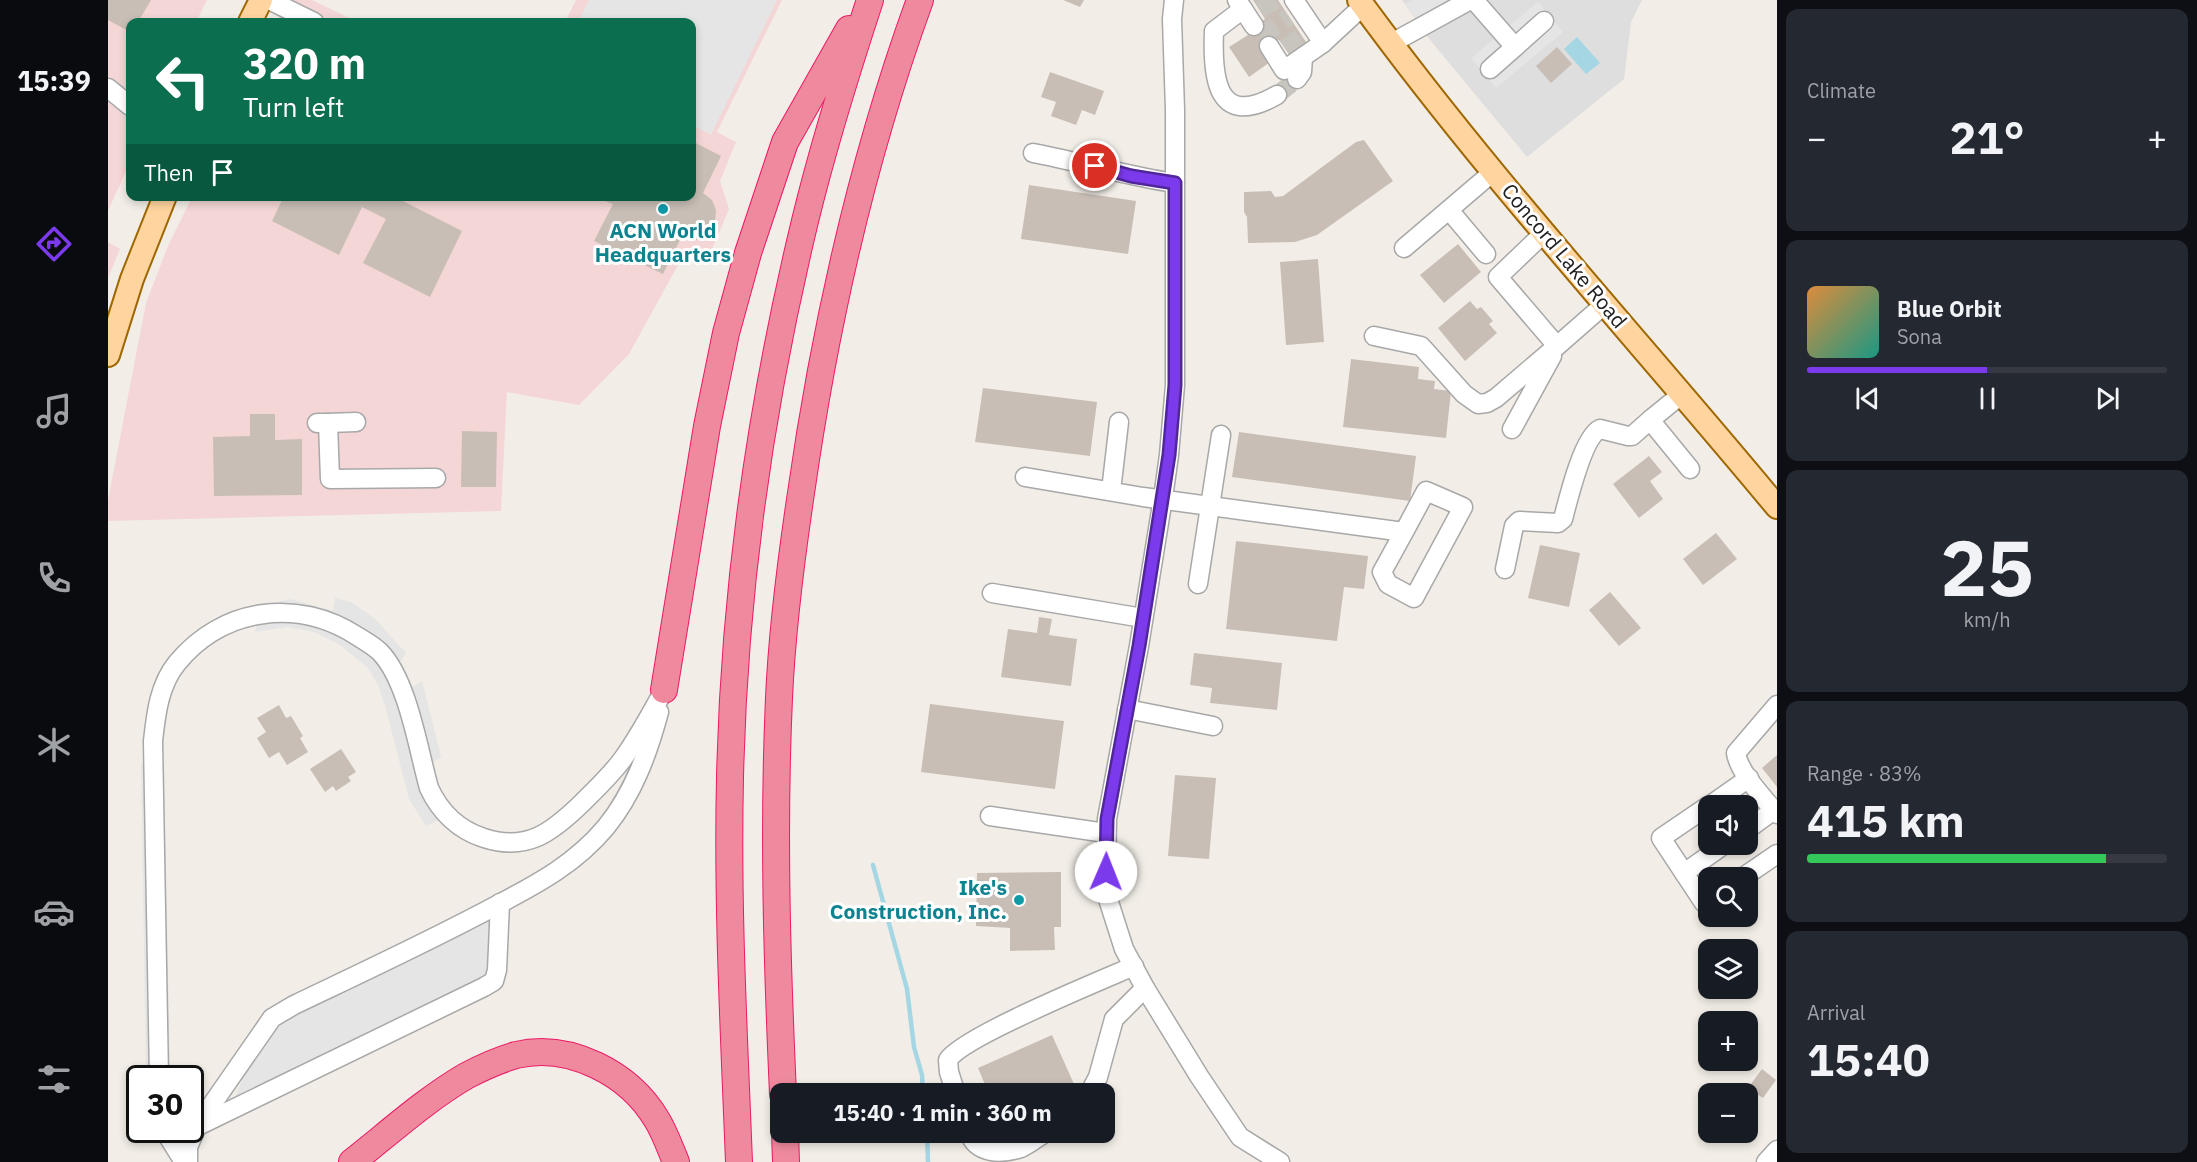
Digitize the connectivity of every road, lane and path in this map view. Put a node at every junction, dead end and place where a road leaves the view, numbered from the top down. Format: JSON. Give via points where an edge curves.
{"nodes":[{"id":1,"x":261,"y":0,"type":"edge"},
{"id":2,"x":269,"y":0,"type":"edge"},
{"id":3,"x":868,"y":0,"type":"edge"},
{"id":4,"x":920,"y":0,"type":"edge"},
{"id":5,"x":1174,"y":0,"type":"edge"},
{"id":6,"x":1470,"y":0,"type":"edge"},
{"id":7,"x":1474,"y":0,"type":"edge"},
{"id":8,"x":1361,"y":3,"type":"edge"},
{"id":9,"x":1294,"y":9,"type":"edge"},
{"id":10,"x":1248,"y":12,"type":"tunnel mouth"},
{"id":11,"x":252,"y":18,"type":"edge"},
{"id":12,"x":306,"y":18,"type":"edge"},
{"id":13,"x":1544,"y":21,"type":"dead end"},
{"id":14,"x":1313,"y":36,"type":"junction"},
{"id":15,"x":1390,"y":44,"type":"junction"},
{"id":16,"x":1515,"y":47,"type":"junction"},
{"id":17,"x":1276,"y":50,"type":"dead end"},
{"id":18,"x":1303,"y":57,"type":"junction"},
{"id":19,"x":1490,"y":69,"type":"dead end"},
{"id":20,"x":1297,"y":79,"type":"tunnel mouth"},
{"id":21,"x":108,"y":88,"type":"edge"},
{"id":22,"x":1278,"y":95,"type":"tunnel mouth"},
{"id":23,"x":126,"y":103,"type":"edge"},
{"id":24,"x":1033,"y":153,"type":"dead end"},
{"id":25,"x":1493,"y":172,"type":"junction"},
{"id":26,"x":1175,"y":183,"type":"junction"},
{"id":27,"x":163,"y":201,"type":"edge"},
{"id":28,"x":1449,"y":210,"type":"junction"},
{"id":29,"x":1544,"y":233,"type":"junction"},
{"id":30,"x":1404,"y":248,"type":"dead end"},
{"id":31,"x":1486,"y":254,"type":"dead end"},
{"id":32,"x":1605,"y":304,"type":"junction"},
{"id":33,"x":1374,"y":336,"type":"dead end"},
{"id":34,"x":1557,"y":346,"type":"junction"},
{"id":35,"x":108,"y":356,"type":"edge"},
{"id":36,"x":1682,"y":394,"type":"junction"},
{"id":37,"x":1650,"y":420,"type":"junction"},
{"id":38,"x":356,"y":422,"type":"dead end"},
{"id":39,"x":1119,"y":422,"type":"dead end"},
{"id":40,"x":1512,"y":429,"type":"dead end"},
{"id":41,"x":1221,"y":435,"type":"dead end"},
{"id":42,"x":1690,"y":469,"type":"dead end"},
{"id":43,"x":1025,"y":477,"type":"dead end"},
{"id":44,"x":436,"y":478,"type":"dead end"},
{"id":45,"x":1111,"y":491,"type":"junction"},
{"id":46,"x":1774,"y":496,"type":"edge"},
{"id":47,"x":1163,"y":498,"type":"junction"},
{"id":48,"x":1211,"y":505,"type":"junction"},
{"id":49,"x":1404,"y":532,"type":"junction"},
{"id":50,"x":1505,"y":569,"type":"dead end"},
{"id":51,"x":1198,"y":584,"type":"dead end"},
{"id":52,"x":992,"y":593,"type":"dead end"},
{"id":53,"x":1143,"y":618,"type":"junction"},
{"id":54,"x":664,"y":690,"type":"junction"},
{"id":55,"x":1777,"y":705,"type":"edge"},
{"id":56,"x":1127,"y":709,"type":"junction"},
{"id":57,"x":1213,"y":726,"type":"dead end"},
{"id":58,"x":1749,"y":778,"type":"junction"},
{"id":59,"x":1725,"y":795,"type":"edge"},
{"id":60,"x":1776,"y":812,"type":"edge"},
{"id":61,"x":1698,"y":813,"type":"edge"},
{"id":62,"x":990,"y":816,"type":"dead end"},
{"id":63,"x":1758,"y":823,"type":"edge"},
{"id":64,"x":1106,"y":833,"type":"junction"},
{"id":65,"x":1777,"y":854,"type":"edge"},
{"id":66,"x":1709,"y":855,"type":"edge"},
{"id":67,"x":1758,"y":867,"type":"edge"},
{"id":68,"x":1684,"y":873,"type":"junction"},
{"id":69,"x":1698,"y":891,"type":"edge"},
{"id":70,"x":500,"y":903,"type":"junction"},
{"id":71,"x":1134,"y":966,"type":"junction"},
{"id":72,"x":1145,"y":988,"type":"junction"},
{"id":73,"x":159,"y":1065,"type":"edge"},
{"id":74,"x":783,"y":1083,"type":"edge"},
{"id":75,"x":952,"y":1083,"type":"edge"},
{"id":76,"x":1095,"y":1083,"type":"edge"},
{"id":77,"x":204,"y":1116,"type":"edge"},
{"id":78,"x":204,"y":1123,"type":"edge"},
{"id":79,"x":173,"y":1143,"type":"edge"},
{"id":80,"x":190,"y":1143,"type":"edge"},
{"id":81,"x":785,"y":1143,"type":"edge"},
{"id":82,"x":974,"y":1143,"type":"edge"},
{"id":83,"x":1028,"y":1143,"type":"edge"},
{"id":84,"x":1777,"y":1149,"type":"edge"},
{"id":85,"x":1257,"y":1157,"type":"edge"},
{"id":86,"x":186,"y":1162,"type":"edge"},
{"id":87,"x":352,"y":1162,"type":"edge"},
{"id":88,"x":676,"y":1162,"type":"edge"},
{"id":89,"x":739,"y":1162,"type":"edge"},
{"id":90,"x":786,"y":1162,"type":"edge"},
{"id":91,"x":1280,"y":1162,"type":"edge"},
{"id":92,"x":1766,"y":1162,"type":"edge"}],
"edges":[{"from":1,"to":11,"type":"main road"},
{"from":2,"to":12,"type":"street"},
{"from":3,"to":54,"type":"highway","via":[[785,142],[748,254],[726,333],[707,426]]},
{"from":3,"to":89,"type":"highway","via":[[802,231],[766,410],[748,538],[730,775],[731,962]]},
{"from":4,"to":74,"type":"highway","via":[[874,141],[843,263],[823,352],[797,521],[782,663],[776,792]]},
{"from":5,"to":26,"type":"street"},
{"from":6,"to":15,"type":"street"},
{"from":7,"to":16,"type":"street"},
{"from":8,"to":14,"type":"street"},
{"from":8,"to":15,"type":"main road","name":"Concord Lake Road"},
{"from":9,"to":14,"type":"street"},
{"from":10,"to":22,"type":"street","via":[[1214,31],[1215,79],[1234,105],[1260,105]]},
{"from":13,"to":16,"type":"street"},
{"from":14,"to":18,"type":"street"},
{"from":15,"to":25,"type":"main road","name":"Concord Lake Road"},
{"from":16,"to":19,"type":"street"},
{"from":17,"to":18,"type":"street","via":[[1284,70]]},
{"from":18,"to":20,"type":"street"},
{"from":21,"to":23,"type":"street"},
{"from":24,"to":26,"type":"street"},
{"from":25,"to":28,"type":"street"},
{"from":25,"to":29,"type":"main road","name":"Concord Lake Road"},
{"from":26,"to":47,"type":"street","via":[[1175,385]]},
{"from":27,"to":35,"type":"main road","via":[[132,279]]},
{"from":28,"to":30,"type":"street"},
{"from":28,"to":31,"type":"street"},
{"from":29,"to":32,"type":"main road","name":"Concord Lake Road"},
{"from":29,"to":34,"type":"street","via":[[1498,276]]},
{"from":32,"to":34,"type":"street"},
{"from":32,"to":36,"type":"main road","name":"Concord Lake Road"},
{"from":33,"to":34,"type":"street","via":[[1421,346],[1478,404],[1496,398]]},
{"from":34,"to":40,"type":"street"},
{"from":36,"to":37,"type":"street"},
{"from":36,"to":46,"type":"main road","name":"Concord Lake Road"},
{"from":37,"to":42,"type":"street"},
{"from":37,"to":50,"type":"street","via":[[1628,436],[1596,430],[1580,462],[1563,519],[1558,523],[1516,523]]},
{"from":38,"to":44,"type":"street","via":[[322,423],[330,479]]},
{"from":39,"to":45,"type":"street"},
{"from":41,"to":48,"type":"street"},
{"from":43,"to":45,"type":"street"},
{"from":45,"to":47,"type":"street"},
{"from":47,"to":48,"type":"street"},
{"from":47,"to":53,"type":"street"},
{"from":48,"to":49,"type":"street"},
{"from":48,"to":51,"type":"street"},
{"from":49,"to":49,"type":"street","via":[[1426,491],[1463,507],[1414,598],[1388,584],[1382,572]]},
{"from":52,"to":53,"type":"street"},
{"from":53,"to":56,"type":"street"},
{"from":54,"to":70,"type":"street","via":[[650,748],[628,795],[606,827],[578,857],[540,883]]},
{"from":54,"to":73,"type":"street","via":[[621,761],[557,827],[522,842],[497,842],[462,828],[434,799],[404,694],[394,671],[372,645],[339,624],[279,612],[237,621],[203,639],[177,664],[164,686],[153,741]]},
{"from":55,"to":58,"type":"street","via":[[1736,753]]},
{"from":56,"to":57,"type":"street"},
{"from":56,"to":64,"type":"street"},
{"from":58,"to":59,"type":"street"},
{"from":58,"to":60,"type":"street"},
{"from":60,"to":63,"type":"street"},
{"from":61,"to":68,"type":"street","via":[[1661,838]]},
{"from":62,"to":64,"type":"street"},
{"from":64,"to":71,"type":"street","via":[[1108,899],[1124,949]]},
{"from":65,"to":67,"type":"street"},
{"from":66,"to":68,"type":"street"},
{"from":68,"to":69,"type":"street"},
{"from":70,"to":77,"type":"street","via":[[272,1018]]},
{"from":70,"to":78,"type":"street","via":[[494,981]]},
{"from":71,"to":72,"type":"street"},
{"from":71,"to":75,"type":"street","via":[[959,1049],[948,1060]]},
{"from":72,"to":76,"type":"street","via":[[1114,1019]]},
{"from":72,"to":85,"type":"street","via":[[1199,1076]]},
{"from":79,"to":86,"type":"street"},
{"from":80,"to":86,"type":"street"},
{"from":81,"to":90,"type":"highway"},
{"from":82,"to":83,"type":"street","via":[[988,1151],[1002,1152]]},
{"from":84,"to":92,"type":"street"},
{"from":85,"to":91,"type":"street"},
{"from":87,"to":88,"type":"highway","via":[[465,1077],[518,1055],[546,1053],[576,1057],[622,1080],[657,1120]]}]}
